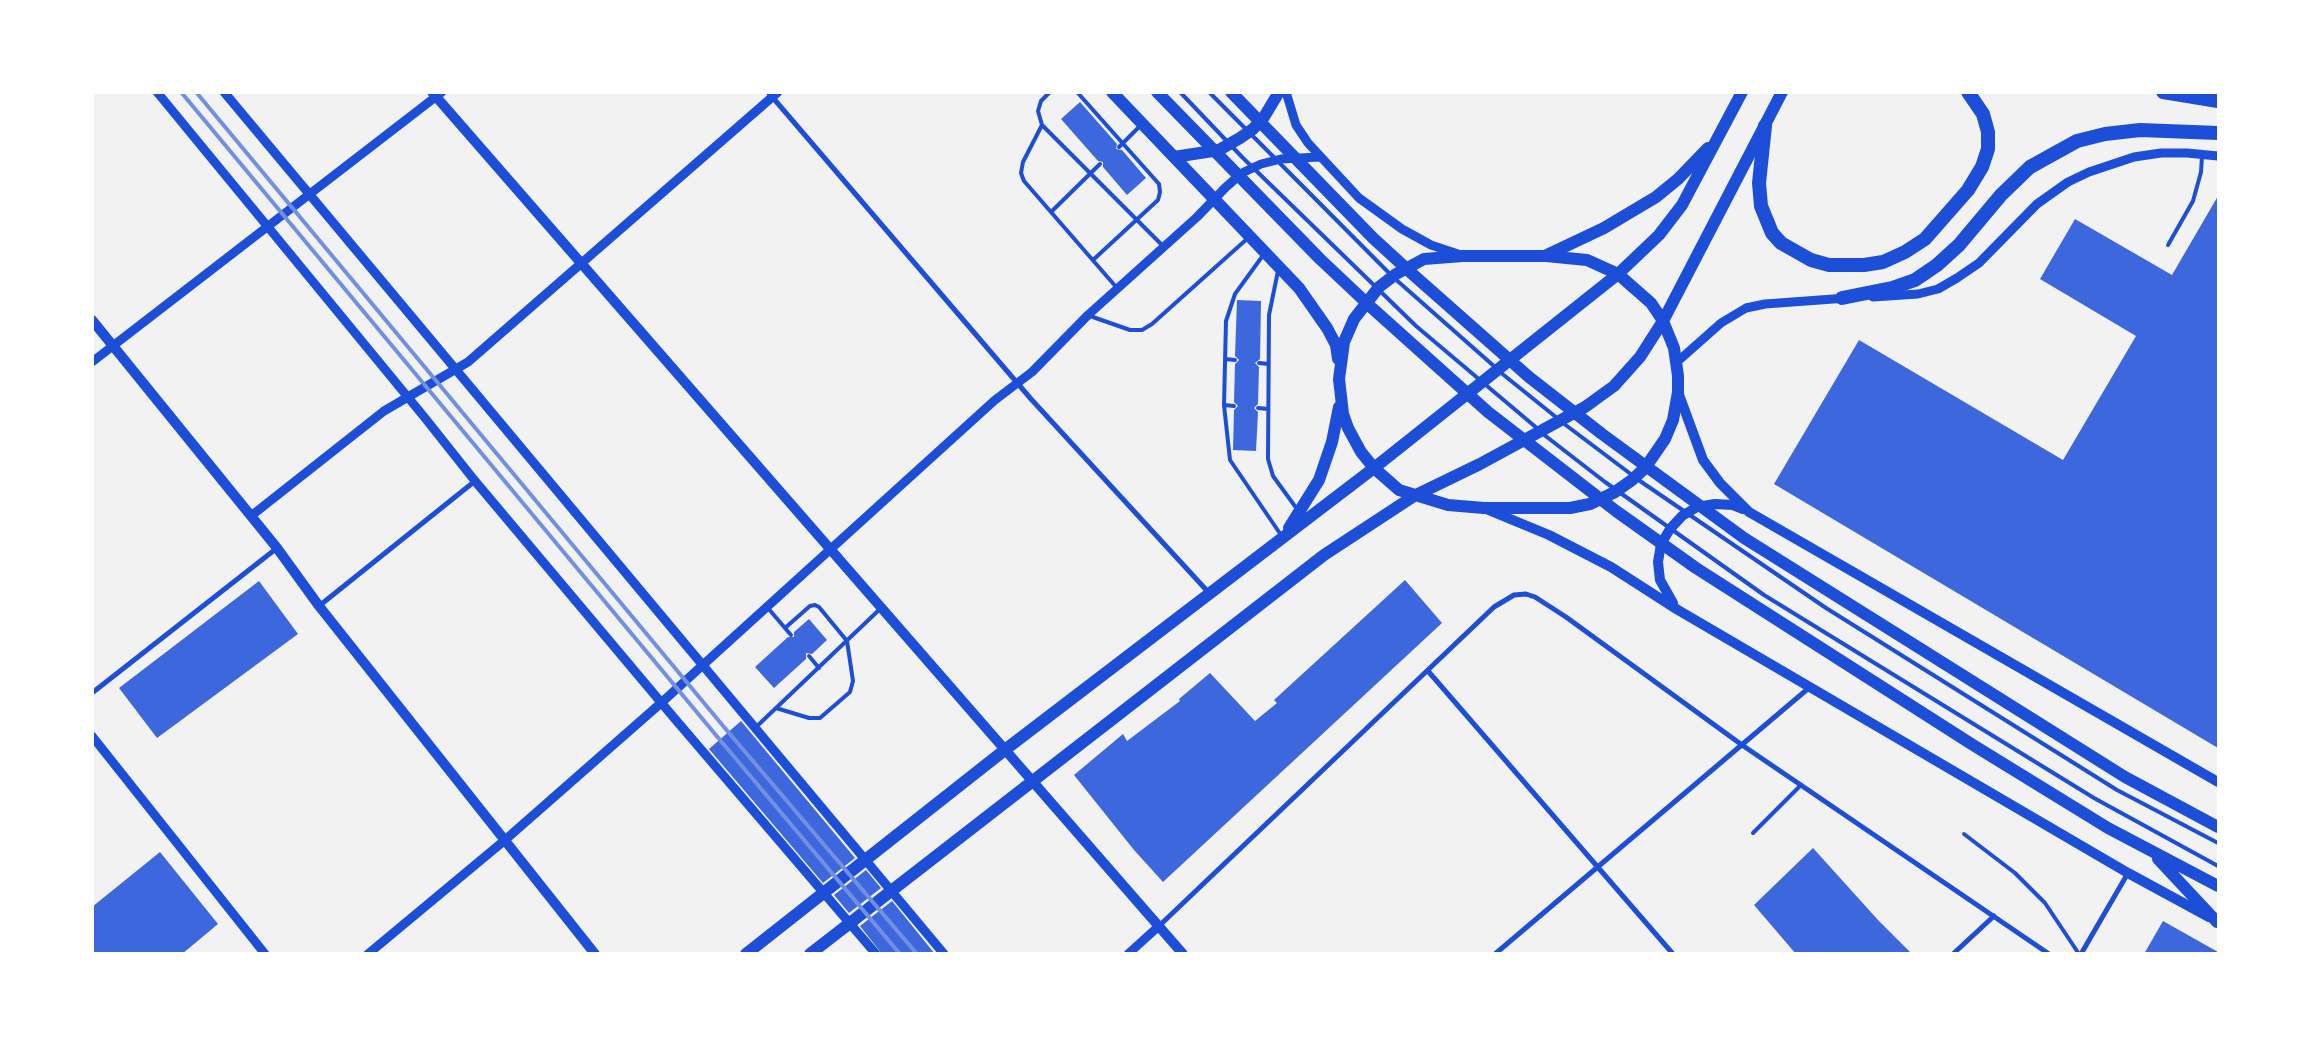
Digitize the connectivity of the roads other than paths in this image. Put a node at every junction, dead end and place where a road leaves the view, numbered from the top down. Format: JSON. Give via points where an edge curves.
{"nodes":[{"id":1,"x":157,"y":92,"type":"edge"},
{"id":2,"x":224,"y":92,"type":"edge"},
{"id":3,"x":1050,"y":92,"type":"edge"},
{"id":4,"x":1077,"y":92,"type":"edge"},
{"id":5,"x":1112,"y":92,"type":"edge"},
{"id":6,"x":1157,"y":92,"type":"edge"},
{"id":7,"x":1180,"y":92,"type":"edge"},
{"id":8,"x":1209,"y":92,"type":"edge"},
{"id":9,"x":1231,"y":92,"type":"edge"},
{"id":10,"x":1279,"y":92,"type":"edge"},
{"id":11,"x":1286,"y":92,"type":"edge"},
{"id":12,"x":1742,"y":92,"type":"edge"},
{"id":13,"x":1782,"y":92,"type":"edge"},
{"id":14,"x":1968,"y":92,"type":"edge"},
{"id":15,"x":2163,"y":92,"type":"edge"},
{"id":16,"x":437,"y":94,"type":"edge"},
{"id":17,"x":773,"y":94,"type":"edge"},
{"id":18,"x":2218,"y":101,"type":"edge"},
{"id":19,"x":1142,"y":124,"type":"junction"},
{"id":20,"x":1042,"y":125,"type":"junction"},
{"id":21,"x":1725,"y":126,"type":"junction"},
{"id":22,"x":1765,"y":126,"type":"junction"},
{"id":23,"x":2218,"y":134,"type":"edge"},
{"id":24,"x":1121,"y":145,"type":"junction"},
{"id":25,"x":2202,"y":154,"type":"junction"},
{"id":26,"x":2218,"y":156,"type":"edge"},
{"id":27,"x":1174,"y":157,"type":"junction"},
{"id":28,"x":1319,"y":157,"type":"junction"},
{"id":29,"x":1100,"y":164,"type":"dead end"},
{"id":30,"x":1090,"y":173,"type":"junction"},
{"id":31,"x":310,"y":193,"type":"junction"},
{"id":32,"x":1215,"y":200,"type":"junction"},
{"id":33,"x":1051,"y":212,"type":"junction"},
{"id":34,"x":1137,"y":220,"type":"junction"},
{"id":35,"x":267,"y":227,"type":"junction"},
{"id":36,"x":1250,"y":236,"type":"junction"},
{"id":37,"x":2168,"y":245,"type":"dead end"},
{"id":38,"x":1164,"y":247,"type":"junction"},
{"id":39,"x":1265,"y":252,"type":"junction"},
{"id":40,"x":1463,"y":256,"type":"junction"},
{"id":41,"x":1546,"y":256,"type":"junction"},
{"id":42,"x":1093,"y":260,"type":"junction"},
{"id":43,"x":581,"y":263,"type":"junction"},
{"id":44,"x":1279,"y":267,"type":"junction"},
{"id":45,"x":1618,"y":274,"type":"junction"},
{"id":46,"x":1119,"y":290,"type":"junction"},
{"id":47,"x":1842,"y":298,"type":"junction"},
{"id":48,"x":1088,"y":315,"type":"junction"},
{"id":49,"x":92,"y":320,"type":"edge"},
{"id":50,"x":1663,"y":322,"type":"junction"},
{"id":51,"x":115,"y":346,"type":"junction"},
{"id":52,"x":1225,"y":359,"type":"junction"},
{"id":53,"x":1235,"y":360,"type":"dead end"},
{"id":54,"x":92,"y":362,"type":"edge"},
{"id":55,"x":1677,"y":362,"type":"junction"},
{"id":56,"x":1259,"y":363,"type":"dead end"},
{"id":57,"x":1268,"y":364,"type":"junction"},
{"id":58,"x":1339,"y":366,"type":"junction"},
{"id":59,"x":455,"y":369,"type":"junction"},
{"id":60,"x":1018,"y":383,"type":"junction"},
{"id":61,"x":1678,"y":392,"type":"junction"},
{"id":62,"x":408,"y":397,"type":"junction"},
{"id":63,"x":1340,"y":397,"type":"junction"},
{"id":64,"x":1224,"y":405,"type":"junction"},
{"id":65,"x":1234,"y":406,"type":"dead end"},
{"id":66,"x":1258,"y":408,"type":"dead end"},
{"id":67,"x":1268,"y":409,"type":"junction"},
{"id":68,"x":1374,"y":468,"type":"junction"},
{"id":69,"x":475,"y":481,"type":"junction"},
{"id":70,"x":1414,"y":496,"type":"junction"},
{"id":71,"x":1484,"y":508,"type":"junction"},
{"id":72,"x":1749,"y":512,"type":"junction"},
{"id":73,"x":251,"y":516,"type":"junction"},
{"id":74,"x":1303,"y":517,"type":"junction"},
{"id":75,"x":1282,"y":537,"type":"junction"},
{"id":76,"x":277,"y":548,"type":"junction"},
{"id":77,"x":831,"y":549,"type":"junction"},
{"id":78,"x":1211,"y":594,"type":"junction"},
{"id":79,"x":319,"y":606,"type":"junction"},
{"id":80,"x":882,"y":607,"type":"junction"},
{"id":81,"x":767,"y":608,"type":"junction"},
{"id":82,"x":1678,"y":610,"type":"junction"},
{"id":83,"x":785,"y":628,"type":"junction"},
{"id":84,"x":790,"y":635,"type":"dead end"},
{"id":85,"x":846,"y":641,"type":"junction"},
{"id":86,"x":809,"y":656,"type":"dead end"},
{"id":87,"x":702,"y":667,"type":"junction"},
{"id":88,"x":819,"y":668,"type":"junction"},
{"id":89,"x":1428,"y":671,"type":"junction"},
{"id":90,"x":1811,"y":687,"type":"junction"},
{"id":91,"x":92,"y":693,"type":"edge"},
{"id":92,"x":661,"y":703,"type":"junction"},
{"id":93,"x":776,"y":708,"type":"junction"},
{"id":94,"x":754,"y":729,"type":"junction"},
{"id":95,"x":92,"y":736,"type":"edge"},
{"id":96,"x":1742,"y":745,"type":"junction"},
{"id":97,"x":1006,"y":749,"type":"junction"},
{"id":98,"x":1034,"y":781,"type":"junction"},
{"id":99,"x":2218,"y":782,"type":"edge"},
{"id":100,"x":1801,"y":785,"type":"junction"},
{"id":101,"x":2218,"y":827,"type":"edge"},
{"id":102,"x":1753,"y":834,"type":"dead end"},
{"id":103,"x":1964,"y":834,"type":"dead end"},
{"id":104,"x":505,"y":840,"type":"junction"},
{"id":105,"x":2218,"y":843,"type":"edge"},
{"id":106,"x":2151,"y":852,"type":"junction"},
{"id":107,"x":865,"y":860,"type":"junction"},
{"id":108,"x":1599,"y":866,"type":"junction"},
{"id":109,"x":2218,"y":866,"type":"edge"},
{"id":110,"x":2128,"y":873,"type":"junction"},
{"id":111,"x":2218,"y":886,"type":"edge"},
{"id":112,"x":891,"y":891,"type":"junction"},
{"id":113,"x":823,"y":892,"type":"junction"},
{"id":114,"x":1994,"y":916,"type":"junction"},
{"id":115,"x":850,"y":922,"type":"junction"},
{"id":116,"x":2218,"y":922,"type":"edge"},
{"id":117,"x":1158,"y":926,"type":"junction"},
{"id":118,"x":265,"y":954,"type":"edge"},
{"id":119,"x":368,"y":954,"type":"edge"},
{"id":120,"x":595,"y":954,"type":"edge"},
{"id":121,"x":746,"y":954,"type":"edge"},
{"id":122,"x":810,"y":954,"type":"edge"},
{"id":123,"x":876,"y":954,"type":"edge"},
{"id":124,"x":944,"y":954,"type":"edge"},
{"id":125,"x":1128,"y":954,"type":"edge"},
{"id":126,"x":1183,"y":954,"type":"edge"},
{"id":127,"x":1494,"y":954,"type":"edge"},
{"id":128,"x":1673,"y":954,"type":"edge"},
{"id":129,"x":1953,"y":954,"type":"edge"},
{"id":130,"x":2049,"y":954,"type":"edge"},
{"id":131,"x":2080,"y":954,"type":"edge"}],
"edges":[{"from":1,"to":35,"type":"street"},
{"from":2,"to":31,"type":"street"},
{"from":3,"to":20,"type":"lane","via":[[1041,101],[1038,111]]},
{"from":4,"to":24,"type":"lane"},
{"from":5,"to":19,"type":"main road"},
{"from":6,"to":106,"type":"main road","via":[[1320,259],[1488,412],[1616,511],[1696,568],[1973,746]]},
{"from":7,"to":109,"type":"lane","via":[[1242,157],[1416,326],[1605,482],[1764,596],[2111,808]]},
{"from":8,"to":105,"type":"lane","via":[[1393,277],[1460,338],[1567,426],[1679,509],[1826,608],[2117,790]]},
{"from":9,"to":101,"type":"main road","via":[[1387,251],[1544,388],[1616,445],[1744,538],[2125,776]]},
{"from":10,"to":27,"type":"main road","via":[[1274,104],[1258,123],[1240,138],[1219,150]]},
{"from":11,"to":28,"type":"street","via":[[1296,125]]},
{"from":12,"to":21,"type":"main road"},
{"from":13,"to":22,"type":"main road"},
{"from":14,"to":22,"type":"highway","via":[[1983,114],[1988,132],[1988,149],[1982,167],[1968,190],[1925,239],[1883,262],[1829,265],[1811,260],[1781,243],[1772,233],[1761,206],[1759,183]]},
{"from":15,"to":18,"type":"highway"},
{"from":16,"to":31,"type":"street"},
{"from":16,"to":43,"type":"main road"},
{"from":17,"to":43,"type":"street"},
{"from":17,"to":60,"type":"street"},
{"from":19,"to":24,"type":"lane"},
{"from":19,"to":27,"type":"main road"},
{"from":20,"to":30,"type":"lane"},
{"from":20,"to":33,"type":"lane","via":[[1022,162],[1021,173]]},
{"from":21,"to":41,"type":"main road","via":[[1694,163],[1656,197],[1604,228]]},
{"from":21,"to":45,"type":"main road","via":[[1677,212],[1659,235]]},
{"from":22,"to":50,"type":"main road"},
{"from":23,"to":47,"type":"highway","via":[[2140,130],[2077,141],[2030,167],[2001,195],[1959,245],[1915,280]]},
{"from":24,"to":34,"type":"lane","via":[[1159,184],[1158,200]]},
{"from":25,"to":26,"type":"street"},
{"from":25,"to":37,"type":"lane","via":[[2193,201]]},
{"from":25,"to":47,"type":"street","via":[[2161,153],[2134,158],[2068,182],[2037,204],[1974,266],[1938,289],[1897,296]]},
{"from":27,"to":32,"type":"main road"},
{"from":28,"to":32,"type":"street","via":[[1281,159],[1261,164],[1242,174]]},
{"from":28,"to":40,"type":"street","via":[[1359,198],[1380,214],[1432,245]]},
{"from":29,"to":30,"type":"lane"},
{"from":30,"to":33,"type":"lane"},
{"from":30,"to":34,"type":"lane"},
{"from":31,"to":35,"type":"street"},
{"from":31,"to":59,"type":"street"},
{"from":32,"to":36,"type":"main road"},
{"from":32,"to":38,"type":"street"},
{"from":33,"to":42,"type":"lane"},
{"from":34,"to":38,"type":"lane"},
{"from":34,"to":42,"type":"lane"},
{"from":35,"to":51,"type":"street"},
{"from":35,"to":62,"type":"street"},
{"from":36,"to":39,"type":"main road"},
{"from":36,"to":48,"type":"lane","via":[[1142,330],[1130,330]]},
{"from":38,"to":46,"type":"street"},
{"from":39,"to":44,"type":"main road"},
{"from":39,"to":52,"type":"lane","via":[[1235,294],[1226,321]]},
{"from":40,"to":41,"type":"main road"},
{"from":40,"to":58,"type":"main road","via":[[1424,259],[1379,286],[1354,319],[1344,342]]},
{"from":41,"to":45,"type":"main road","via":[[1587,260]]},
{"from":42,"to":46,"type":"lane"},
{"from":43,"to":59,"type":"street","via":[[468,362]]},
{"from":43,"to":77,"type":"main road"},
{"from":44,"to":57,"type":"lane","via":[[1268,316]]},
{"from":44,"to":58,"type":"main road","via":[[1320,314],[1336,345]]},
{"from":45,"to":50,"type":"main road","via":[[1651,302]]},
{"from":45,"to":68,"type":"main road"},
{"from":46,"to":48,"type":"street"},
{"from":47,"to":55,"type":"street","via":[[1746,308],[1721,323]]},
{"from":48,"to":60,"type":"street"},
{"from":49,"to":51,"type":"main road"},
{"from":50,"to":55,"type":"main road"},
{"from":50,"to":70,"type":"main road","via":[[1627,374],[1600,398]]},
{"from":51,"to":54,"type":"street"},
{"from":51,"to":73,"type":"main road"},
{"from":52,"to":53,"type":"lane"},
{"from":52,"to":64,"type":"lane"},
{"from":55,"to":61,"type":"main road"},
{"from":56,"to":57,"type":"lane"},
{"from":57,"to":67,"type":"lane"},
{"from":58,"to":63,"type":"main road"},
{"from":59,"to":62,"type":"street"},
{"from":59,"to":87,"type":"street"},
{"from":60,"to":77,"type":"street","via":[[994,400]]},
{"from":60,"to":78,"type":"street"},
{"from":61,"to":71,"type":"main road","via":[[1673,420],[1658,452],[1632,480],[1615,492],[1590,504],[1570,508]]},
{"from":61,"to":72,"type":"main road","via":[[1704,460]]},
{"from":62,"to":69,"type":"street"},
{"from":62,"to":73,"type":"street","via":[[384,411]]},
{"from":63,"to":68,"type":"main road","via":[[1348,428]]},
{"from":63,"to":74,"type":"main road","via":[[1326,463]]},
{"from":64,"to":65,"type":"lane"},
{"from":64,"to":75,"type":"lane","via":[[1230,460]]},
{"from":66,"to":67,"type":"lane"},
{"from":67,"to":74,"type":"lane","via":[[1268,459],[1273,476]]},
{"from":68,"to":70,"type":"main road","via":[[1400,490]]},
{"from":68,"to":74,"type":"main road"},
{"from":69,"to":79,"type":"street"},
{"from":69,"to":92,"type":"street"},
{"from":70,"to":71,"type":"main road","via":[[1448,505]]},
{"from":70,"to":98,"type":"main road","via":[[1324,555]]},
{"from":71,"to":82,"type":"main road","via":[[1580,550]]},
{"from":72,"to":82,"type":"main road","via":[[1733,505],[1698,507],[1682,516],[1670,529],[1661,544],[1658,562],[1660,580]]},
{"from":72,"to":99,"type":"main road"},
{"from":73,"to":76,"type":"main road"},
{"from":74,"to":75,"type":"main road"},
{"from":75,"to":78,"type":"main road"},
{"from":76,"to":79,"type":"main road"},
{"from":76,"to":91,"type":"street"},
{"from":77,"to":80,"type":"main road"},
{"from":77,"to":81,"type":"street"},
{"from":78,"to":97,"type":"main road"},
{"from":79,"to":104,"type":"main road"},
{"from":80,"to":85,"type":"lane"},
{"from":80,"to":97,"type":"main road"},
{"from":81,"to":83,"type":"lane"},
{"from":81,"to":87,"type":"street"},
{"from":82,"to":90,"type":"main road"},
{"from":83,"to":84,"type":"lane"},
{"from":83,"to":85,"type":"lane","via":[[810,606],[816,605]]},
{"from":85,"to":88,"type":"lane"},
{"from":85,"to":93,"type":"lane","via":[[853,687],[824,717],[817,719]]},
{"from":86,"to":88,"type":"lane"},
{"from":87,"to":92,"type":"street"},
{"from":87,"to":94,"type":"street"},
{"from":88,"to":93,"type":"lane"},
{"from":89,"to":96,"type":"street","via":[[1494,607],[1514,595],[1526,594],[1551,606]]},
{"from":89,"to":108,"type":"street"},
{"from":89,"to":117,"type":"street"},
{"from":90,"to":96,"type":"street"},
{"from":90,"to":110,"type":"main road"},
{"from":92,"to":104,"type":"street"},
{"from":92,"to":113,"type":"street"},
{"from":93,"to":94,"type":"lane"},
{"from":94,"to":107,"type":"street"},
{"from":95,"to":118,"type":"street"},
{"from":96,"to":100,"type":"street"},
{"from":96,"to":108,"type":"street"},
{"from":97,"to":98,"type":"main road"},
{"from":97,"to":107,"type":"main road"},
{"from":98,"to":112,"type":"main road"},
{"from":98,"to":117,"type":"main road"},
{"from":100,"to":102,"type":"lane"},
{"from":100,"to":114,"type":"street"},
{"from":103,"to":131,"type":"lane","via":[[2015,873],[2039,897]]},
{"from":104,"to":119,"type":"street"},
{"from":104,"to":120,"type":"main road"},
{"from":106,"to":111,"type":"main road"},
{"from":106,"to":116,"type":"main road"},
{"from":107,"to":112,"type":"street"},
{"from":107,"to":113,"type":"main road"},
{"from":108,"to":127,"type":"street"},
{"from":108,"to":128,"type":"street"},
{"from":110,"to":116,"type":"main road"},
{"from":110,"to":131,"type":"street"},
{"from":112,"to":115,"type":"main road"},
{"from":112,"to":124,"type":"street"},
{"from":113,"to":115,"type":"street"},
{"from":113,"to":121,"type":"main road"},
{"from":114,"to":129,"type":"street"},
{"from":114,"to":130,"type":"street"},
{"from":115,"to":122,"type":"main road"},
{"from":115,"to":123,"type":"street"},
{"from":117,"to":125,"type":"street"},
{"from":117,"to":126,"type":"main road"}]}
